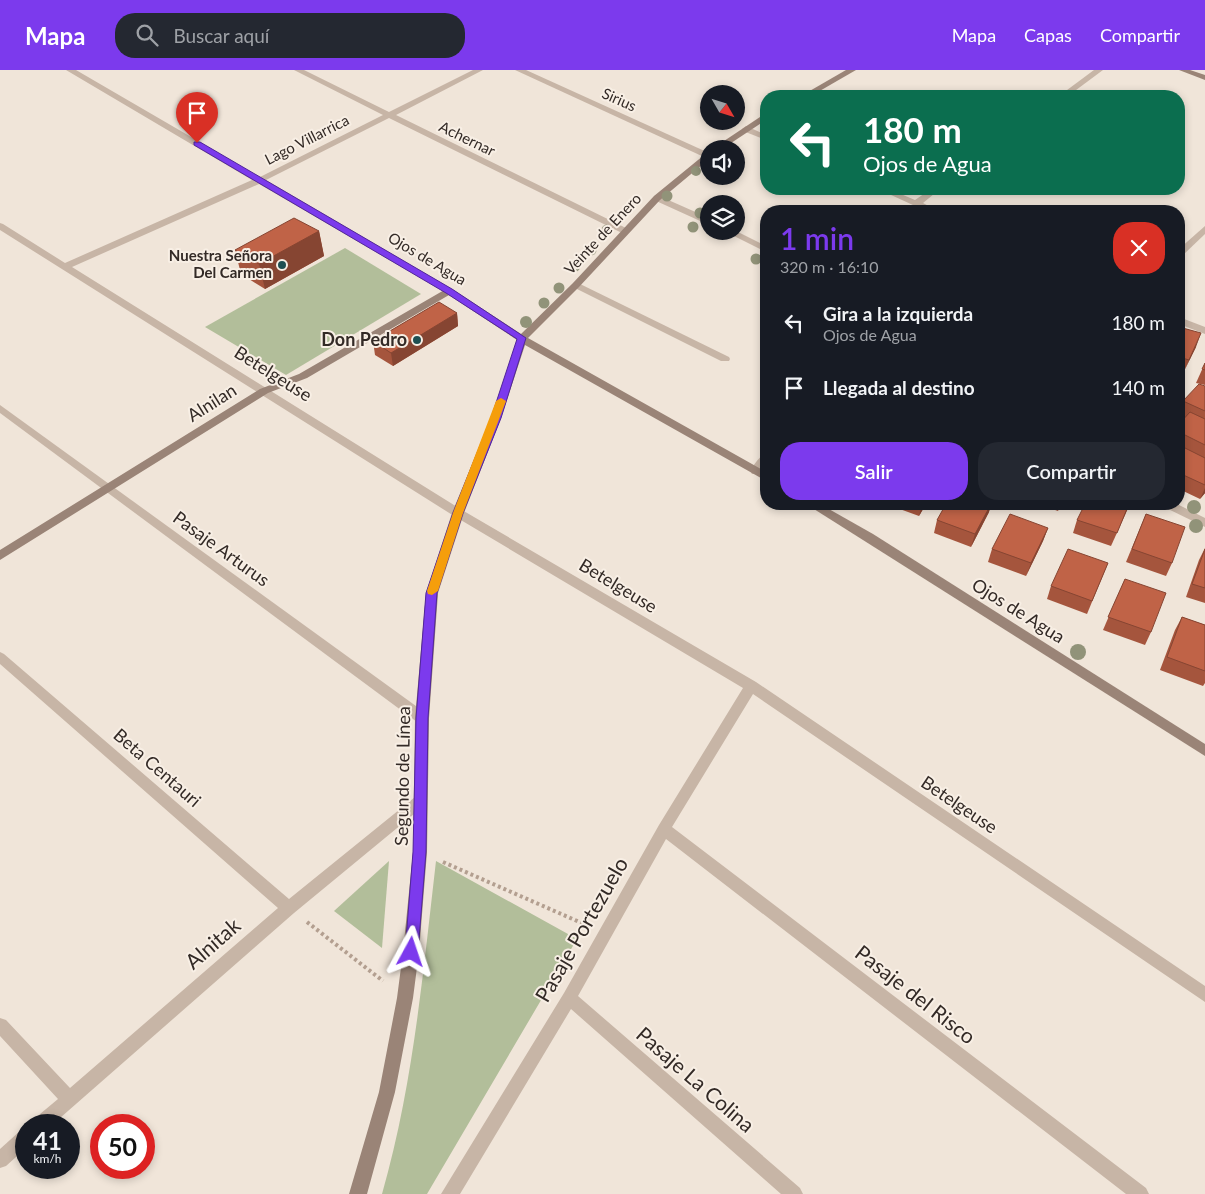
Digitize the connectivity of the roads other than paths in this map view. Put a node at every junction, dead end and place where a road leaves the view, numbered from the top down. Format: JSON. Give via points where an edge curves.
{"nodes":[{"id":1,"x":70,"y":70,"type":"edge"},
{"id":2,"x":298,"y":70,"type":"edge"},
{"id":3,"x":479,"y":70,"type":"edge"},
{"id":4,"x":519,"y":70,"type":"edge"},
{"id":5,"x":852,"y":70,"type":"edge"},
{"id":6,"x":1099,"y":70,"type":"edge"},
{"id":7,"x":1183,"y":70,"type":"edge"},
{"id":8,"x":1205,"y":78,"type":"edge"},
{"id":9,"x":816,"y":90,"type":"edge"},
{"id":10,"x":1071,"y":90,"type":"edge"},
{"id":11,"x":387,"y":115,"type":"junction"},
{"id":12,"x":760,"y":121,"type":"edge"},
{"id":13,"x":746,"y":129,"type":"junction"},
{"id":14,"x":760,"y":135,"type":"edge"},
{"id":15,"x":730,"y":140,"type":"edge"},
{"id":16,"x":700,"y":150,"type":"edge"},
{"id":17,"x":700,"y":161,"type":"edge"},
{"id":18,"x":260,"y":180,"type":"junction"},
{"id":19,"x":896,"y":195,"type":"edge"},
{"id":20,"x":928,"y":195,"type":"edge"},
{"id":21,"x":657,"y":198,"type":"junction"},
{"id":22,"x":916,"y":204,"type":"joint"},
{"id":23,"x":700,"y":218,"type":"edge"},
{"id":24,"x":0,"y":226,"type":"edge"},
{"id":25,"x":1205,"y":229,"type":"edge"},
{"id":26,"x":624,"y":231,"type":"junction"},
{"id":27,"x":745,"y":239,"type":"edge"},
{"id":28,"x":760,"y":246,"type":"edge"},
{"id":29,"x":1185,"y":248,"type":"edge"},
{"id":30,"x":64,"y":267,"type":"junction"},
{"id":31,"x":576,"y":285,"type":"junction"},
{"id":32,"x":449,"y":291,"type":"junction"},
{"id":33,"x":1185,"y":323,"type":"edge"},
{"id":34,"x":1205,"y":331,"type":"edge"},
{"id":35,"x":522,"y":338,"type":"junction"},
{"id":36,"x":725,"y":359,"type":"dead end"},
{"id":37,"x":264,"y":390,"type":"junction"},
{"id":38,"x":0,"y":408,"type":"edge"},
{"id":39,"x":760,"y":473,"type":"edge"},
{"id":40,"x":108,"y":488,"type":"junction"},
{"id":41,"x":822,"y":510,"type":"edge"},
{"id":42,"x":1180,"y":510,"type":"edge"},
{"id":43,"x":458,"y":513,"type":"junction"},
{"id":44,"x":1205,"y":523,"type":"edge"},
{"id":45,"x":0,"y":556,"type":"edge"},
{"id":46,"x":0,"y":656,"type":"edge"},
{"id":47,"x":751,"y":686,"type":"junction"},
{"id":48,"x":422,"y":718,"type":"junction"},
{"id":49,"x":1205,"y":750,"type":"edge"},
{"id":50,"x":420,"y":801,"type":"junction"},
{"id":51,"x":664,"y":829,"type":"junction"},
{"id":52,"x":289,"y":908,"type":"junction"},
{"id":53,"x":1205,"y":995,"type":"edge"},
{"id":54,"x":568,"y":998,"type":"junction"},
{"id":55,"x":0,"y":1025,"type":"edge"},
{"id":56,"x":69,"y":1100,"type":"junction"},
{"id":57,"x":53,"y":1114,"type":"edge"},
{"id":58,"x":15,"y":1147,"type":"edge"},
{"id":59,"x":0,"y":1160,"type":"edge"},
{"id":60,"x":358,"y":1194,"type":"edge"},
{"id":61,"x":450,"y":1194,"type":"edge"},
{"id":62,"x":794,"y":1194,"type":"edge"},
{"id":63,"x":1140,"y":1194,"type":"edge"}],
"edges":[{"from":1,"to":18,"type":"street","name":"Ojos de Agua"},
{"from":2,"to":11,"type":"street","name":"Achernar"},
{"from":3,"to":11,"type":"street","name":"Lago Villarrica"},
{"from":4,"to":16,"type":"street","name":"Sirius"},
{"from":5,"to":9,"type":"main road"},
{"from":6,"to":10,"type":"street"},
{"from":7,"to":8,"type":"main road"},
{"from":11,"to":18,"type":"street","name":"Lago Villarrica"},
{"from":11,"to":26,"type":"street","name":"Achernar"},
{"from":12,"to":13,"type":"main road"},
{"from":13,"to":14,"type":"street"},
{"from":13,"to":15,"type":"main road"},
{"from":17,"to":21,"type":"main road","name":"Veinte de Enero"},
{"from":18,"to":30,"type":"street","name":"Lago Villarrica"},
{"from":18,"to":32,"type":"street","name":"Ojos de Agua"},
{"from":19,"to":22,"type":"street"},
{"from":20,"to":22,"type":"street"},
{"from":21,"to":23,"type":"street"},
{"from":21,"to":26,"type":"main road","name":"Veinte de Enero"},
{"from":24,"to":30,"type":"street","name":"Betelgeuse"},
{"from":25,"to":29,"type":"street"},
{"from":26,"to":31,"type":"main road","name":"Veinte de Enero"},
{"from":27,"to":28,"type":"street"},
{"from":30,"to":37,"type":"street","name":"Betelgeuse"},
{"from":31,"to":35,"type":"main road","name":"Veinte de Enero"},
{"from":31,"to":36,"type":"street"},
{"from":32,"to":35,"type":"main road","name":"Ojos de Agua"},
{"from":32,"to":37,"type":"main road","name":"Alnilan","via":[[303,376]]},
{"from":33,"to":34,"type":"street"},
{"from":35,"to":39,"type":"main road","name":"Ojos de Agua"},
{"from":35,"to":43,"type":"main road","name":"Segundo de Línea","via":[[496,418]]},
{"from":37,"to":40,"type":"main road","name":"Alnilan"},
{"from":37,"to":43,"type":"street","name":"Betelgeuse"},
{"from":38,"to":40,"type":"street","name":"Pasaje Arturus"},
{"from":40,"to":45,"type":"main road","name":"Alnilan"},
{"from":40,"to":48,"type":"street","name":"Pasaje Arturus"},
{"from":41,"to":49,"type":"main road","name":"Ojos de Agua"},
{"from":42,"to":44,"type":"street"},
{"from":43,"to":47,"type":"street","name":"Betelgeuse"},
{"from":43,"to":48,"type":"main road","name":"Segundo de Línea","via":[[432,593]]},
{"from":46,"to":52,"type":"street","name":"Beta Centauri"},
{"from":47,"to":51,"type":"street","name":"Pasaje Portezuelo"},
{"from":47,"to":53,"type":"street","name":"Betelgeuse"},
{"from":48,"to":50,"type":"main road","name":"Segundo de Línea"},
{"from":50,"to":52,"type":"street","name":"Alnitak"},
{"from":50,"to":60,"type":"main road","name":"Segundo de Línea","via":[[420,852],[405,998],[386,1092]]},
{"from":51,"to":54,"type":"street","name":"Pasaje Portezuelo"},
{"from":51,"to":63,"type":"street","name":"Pasaje del Risco"},
{"from":52,"to":56,"type":"street","name":"Alnitak"},
{"from":54,"to":61,"type":"street","name":"Pasaje Portezuelo"},
{"from":54,"to":62,"type":"street","name":"Pasaje La Colina"},
{"from":55,"to":56,"type":"street"},
{"from":56,"to":57,"type":"street","name":"Alnitak"},
{"from":58,"to":59,"type":"street"}]}
